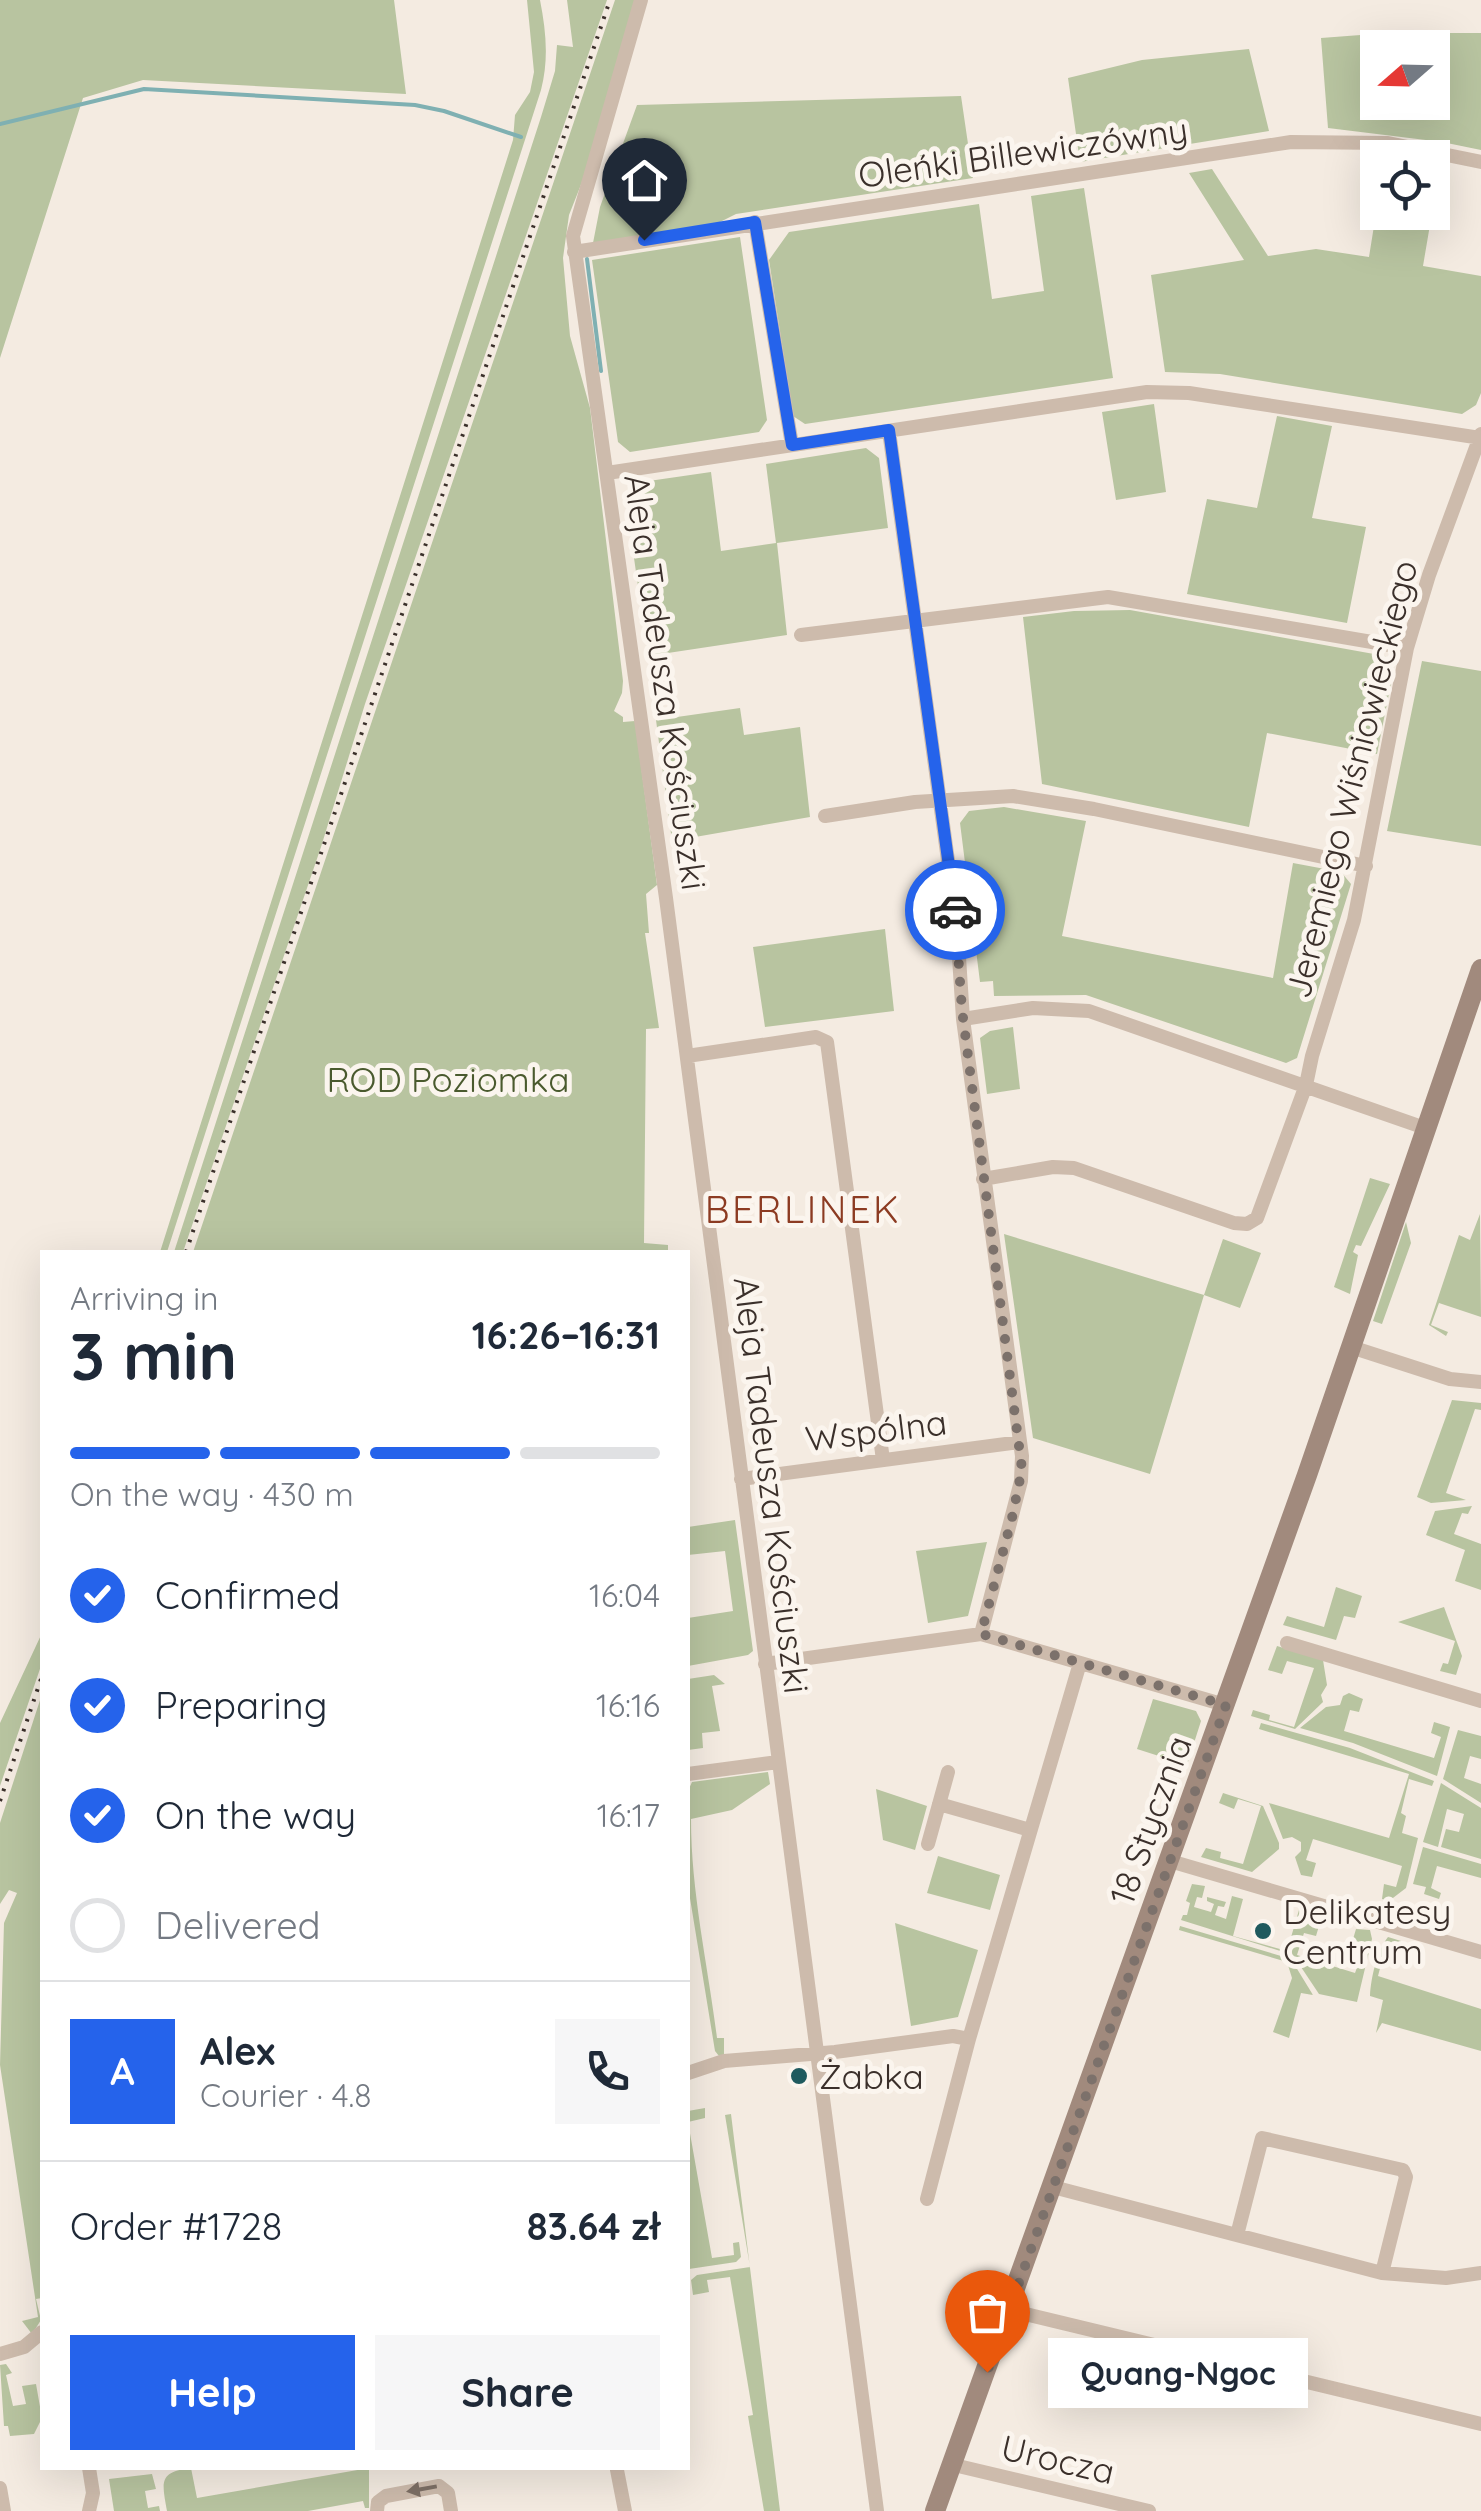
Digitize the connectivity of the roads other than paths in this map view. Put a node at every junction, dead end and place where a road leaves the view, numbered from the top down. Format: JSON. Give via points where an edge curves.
{"nodes":[{"id":1,"x":641,"y":0,"type":"edge"},
{"id":2,"x":1481,"y":162,"type":"edge"},
{"id":3,"x":755,"y":222,"type":"junction"},
{"id":4,"x":574,"y":252,"type":"junction"},
{"id":5,"x":889,"y":430,"type":"junction"},
{"id":6,"x":1481,"y":436,"type":"edge"},
{"id":7,"x":792,"y":445,"type":"junction"},
{"id":8,"x":607,"y":473,"type":"junction"},
{"id":9,"x":914,"y":621,"type":"junction"},
{"id":10,"x":801,"y":635,"type":"dead end"},
{"id":11,"x":1406,"y":648,"type":"junction"},
{"id":12,"x":939,"y":801,"type":"junction"},
{"id":13,"x":825,"y":816,"type":"dead end"},
{"id":14,"x":1366,"y":866,"type":"junction"},
{"id":15,"x":1481,"y":969,"type":"edge"},
{"id":16,"x":963,"y":1019,"type":"junction"},
{"id":17,"x":687,"y":1056,"type":"junction"},
{"id":18,"x":1306,"y":1085,"type":"junction"},
{"id":19,"x":1425,"y":1128,"type":"junction"},
{"id":20,"x":984,"y":1179,"type":"junction"},
{"id":21,"x":1351,"y":1347,"type":"junction"},
{"id":22,"x":1481,"y":1382,"type":"edge"},
{"id":23,"x":1020,"y":1442,"type":"junction"},
{"id":24,"x":883,"y":1460,"type":"junction"},
{"id":25,"x":741,"y":1479,"type":"junction"},
{"id":26,"x":981,"y":1634,"type":"junction"},
{"id":27,"x":1288,"y":1643,"type":"dead end"},
{"id":28,"x":1080,"y":1663,"type":"junction"},
{"id":29,"x":765,"y":1664,"type":"junction"},
{"id":30,"x":1481,"y":1701,"type":"edge"},
{"id":31,"x":1226,"y":1705,"type":"junction"},
{"id":32,"x":778,"y":1762,"type":"junction"},
{"id":33,"x":948,"y":1772,"type":"dead end"},
{"id":34,"x":690,"y":1774,"type":"edge"},
{"id":35,"x":939,"y":1804,"type":"junction"},
{"id":36,"x":1030,"y":1830,"type":"junction"},
{"id":37,"x":928,"y":1844,"type":"dead end"},
{"id":38,"x":1170,"y":1861,"type":"junction"},
{"id":39,"x":1481,"y":1952,"type":"edge"},
{"id":40,"x":968,"y":2038,"type":"junction"},
{"id":41,"x":818,"y":2052,"type":"junction"},
{"id":42,"x":690,"y":2072,"type":"edge"},
{"id":43,"x":1054,"y":2188,"type":"junction"},
{"id":44,"x":927,"y":2199,"type":"dead end"},
{"id":45,"x":1236,"y":2235,"type":"junction"},
{"id":46,"x":1481,"y":2272,"type":"edge"},
{"id":47,"x":1382,"y":2273,"type":"junction"},
{"id":48,"x":1010,"y":2310,"type":"junction"},
{"id":49,"x":40,"y":2334,"type":"edge"},
{"id":50,"x":0,"y":2354,"type":"edge"},
{"id":51,"x":1481,"y":2424,"type":"edge"},
{"id":52,"x":954,"y":2465,"type":"junction"},
{"id":53,"x":90,"y":2470,"type":"edge"},
{"id":54,"x":617,"y":2470,"type":"dead end"},
{"id":55,"x":0,"y":2488,"type":"edge"},
{"id":56,"x":4,"y":2511,"type":"edge"},
{"id":57,"x":89,"y":2511,"type":"edge"},
{"id":58,"x":378,"y":2511,"type":"edge"},
{"id":59,"x":450,"y":2511,"type":"edge"},
{"id":60,"x":624,"y":2511,"type":"edge"},
{"id":61,"x":878,"y":2511,"type":"edge"},
{"id":62,"x":935,"y":2511,"type":"edge"},
{"id":63,"x":948,"y":2511,"type":"edge"},
{"id":64,"x":1149,"y":2511,"type":"edge"}],
"edges":[{"from":1,"to":4,"type":"street","name":"Aleja Tadeusza Kościuszki","via":[[574,225]]},
{"from":2,"to":3,"type":"street","name":"Oleńki Billewiczówny","via":[[1388,144],[1291,142]]},
{"from":3,"to":4,"type":"street","name":"Oleńki Billewiczówny"},
{"from":3,"to":7,"type":"street"},
{"from":4,"to":8,"type":"street","name":"Aleja Tadeusza Kościuszki"},
{"from":5,"to":6,"type":"street","via":[[1147,392]]},
{"from":5,"to":7,"type":"street"},
{"from":5,"to":9,"type":"street"},
{"from":6,"to":11,"type":"street","name":"Jeremiego Wiśniowieckiego"},
{"from":7,"to":8,"type":"street"},
{"from":8,"to":17,"type":"street","name":"Aleja Tadeusza Kościuszki"},
{"from":9,"to":10,"type":"street"},
{"from":9,"to":11,"type":"street","via":[[1108,597]]},
{"from":9,"to":12,"type":"street"},
{"from":11,"to":14,"type":"street","name":"Jeremiego Wiśniowieckiego"},
{"from":12,"to":13,"type":"street"},
{"from":12,"to":14,"type":"street","via":[[1033,798]]},
{"from":12,"to":16,"type":"street"},
{"from":14,"to":18,"type":"street","name":"Jeremiego Wiśniowieckiego"},
{"from":15,"to":19,"type":"main road","name":"18 Stycznia"},
{"from":16,"to":18,"type":"street","via":[[1032,1008],[1089,1010]]},
{"from":16,"to":20,"type":"street"},
{"from":17,"to":24,"type":"street","via":[[816,1037],[827,1042]]},
{"from":17,"to":25,"type":"street","name":"Aleja Tadeusza Kościuszki"},
{"from":18,"to":19,"type":"street"},
{"from":18,"to":20,"type":"street","name":"Jeremiego Wiśniowieckiego","via":[[1260,1212],[1247,1224],[1074,1168]]},
{"from":19,"to":21,"type":"main road","name":"18 Stycznia"},
{"from":20,"to":23,"type":"street"},
{"from":21,"to":22,"type":"street","via":[[1450,1379]]},
{"from":21,"to":31,"type":"main road","name":"18 Stycznia"},
{"from":23,"to":24,"type":"street","name":"Wspólna"},
{"from":23,"to":26,"type":"street","via":[[1022,1480]]},
{"from":24,"to":25,"type":"street","name":"Wspólna"},
{"from":25,"to":29,"type":"street","name":"Aleja Tadeusza Kościuszki"},
{"from":26,"to":28,"type":"street"},
{"from":26,"to":29,"type":"street"},
{"from":27,"to":30,"type":"street"},
{"from":28,"to":31,"type":"street"},
{"from":28,"to":36,"type":"street"},
{"from":29,"to":32,"type":"street","name":"Aleja Tadeusza Kościuszki"},
{"from":31,"to":38,"type":"main road","name":"18 Stycznia"},
{"from":32,"to":34,"type":"street"},
{"from":32,"to":41,"type":"street","name":"Aleja Tadeusza Kościuszki"},
{"from":33,"to":35,"type":"street"},
{"from":35,"to":36,"type":"street"},
{"from":35,"to":37,"type":"street"},
{"from":36,"to":40,"type":"street"},
{"from":38,"to":39,"type":"street"},
{"from":38,"to":43,"type":"main road","name":"18 Stycznia"},
{"from":40,"to":41,"type":"street"},
{"from":40,"to":44,"type":"street"},
{"from":41,"to":42,"type":"street"},
{"from":41,"to":61,"type":"street","name":"Aleja Tadeusza Kościuszki"},
{"from":43,"to":45,"type":"street"},
{"from":43,"to":48,"type":"main road","name":"18 Stycznia"},
{"from":45,"to":47,"type":"street"},
{"from":45,"to":47,"type":"street","via":[[1262,2138],[1403,2170]]},
{"from":46,"to":47,"type":"street","via":[[1446,2278]]},
{"from":48,"to":51,"type":"street"},
{"from":48,"to":52,"type":"main road","name":"18 Stycznia"},
{"from":49,"to":50,"type":"street"},
{"from":52,"to":62,"type":"main road","name":"18 Stycznia"},
{"from":52,"to":63,"type":"main road","name":"18 Stycznia"},
{"from":52,"to":64,"type":"street","name":"Urocza"},
{"from":53,"to":57,"type":"street"},
{"from":54,"to":60,"type":"street"},
{"from":55,"to":56,"type":"street"},
{"from":59,"to":58,"type":"street","one_way":true,"via":[[448,2493],[439,2486],[386,2496]]}]}
